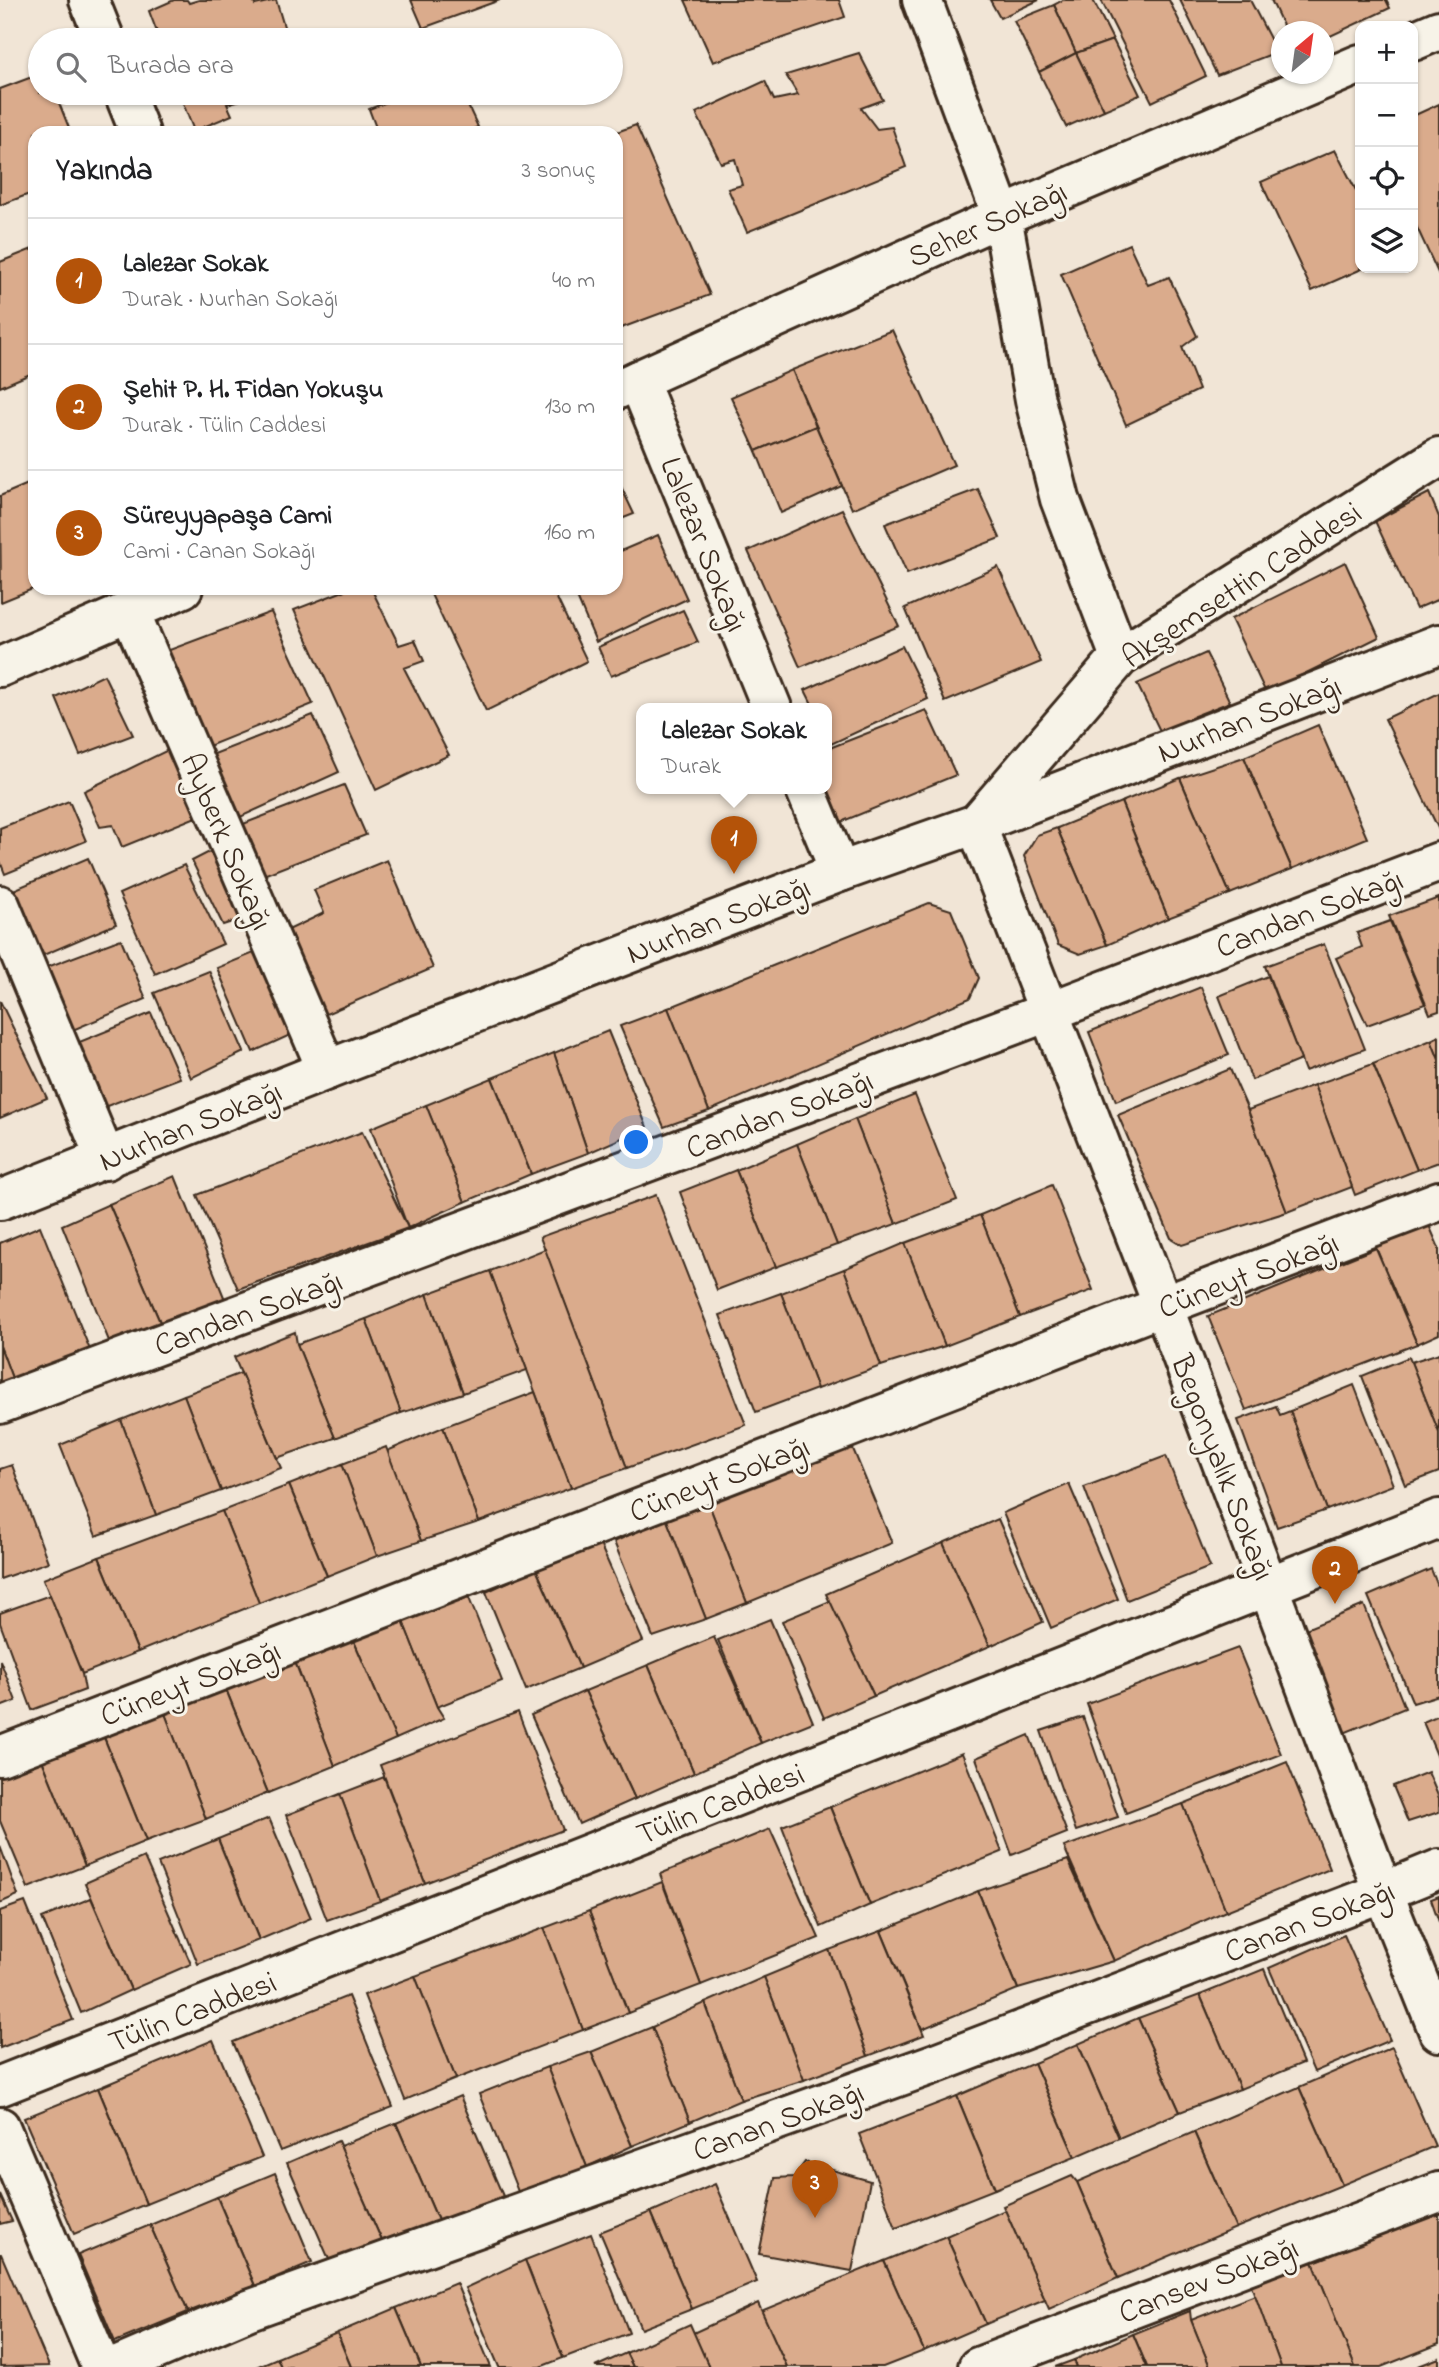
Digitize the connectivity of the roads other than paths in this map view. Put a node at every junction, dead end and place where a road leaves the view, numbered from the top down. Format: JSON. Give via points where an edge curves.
{"nodes":[{"id":1,"x":89,"y":0,"type":"edge"},
{"id":2,"x":922,"y":0,"type":"edge"},
{"id":3,"x":100,"y":28,"type":"edge"},
{"id":4,"x":1439,"y":30,"type":"edge"},
{"id":5,"x":1418,"y":39,"type":"edge"},
{"id":6,"x":1355,"y":66,"type":"edge"},
{"id":7,"x":128,"y":105,"type":"edge"},
{"id":8,"x":136,"y":126,"type":"edge"},
{"id":9,"x":1002,"y":216,"type":"junction"},
{"id":10,"x":627,"y":385,"type":"edge"},
{"id":11,"x":1439,"y":457,"type":"edge"},
{"id":12,"x":168,"y":595,"type":"edge"},
{"id":13,"x":130,"y":612,"type":"junction"},
{"id":14,"x":1439,"y":644,"type":"edge"},
{"id":15,"x":1120,"y":657,"type":"junction"},
{"id":16,"x":0,"y":667,"type":"edge"},
{"id":17,"x":770,"y":703,"type":"edge"},
{"id":18,"x":807,"y":794,"type":"edge"},
{"id":19,"x":976,"y":824,"type":"junction"},
{"id":20,"x":1439,"y":862,"type":"edge"},
{"id":21,"x":839,"y":872,"type":"junction"},
{"id":22,"x":0,"y":905,"type":"edge"},
{"id":23,"x":1048,"y":1012,"type":"junction"},
{"id":24,"x":327,"y":1070,"type":"junction"},
{"id":25,"x":106,"y":1160,"type":"junction"},
{"id":26,"x":0,"y":1200,"type":"edge"},
{"id":27,"x":1439,"y":1201,"type":"edge"},
{"id":28,"x":1163,"y":1306,"type":"junction"},
{"id":29,"x":0,"y":1404,"type":"edge"},
{"id":30,"x":1439,"y":1519,"type":"edge"},
{"id":31,"x":1269,"y":1587,"type":"junction"},
{"id":32,"x":0,"y":1756,"type":"edge"},
{"id":33,"x":1439,"y":1869,"type":"edge"},
{"id":34,"x":1383,"y":1892,"type":"junction"},
{"id":35,"x":1439,"y":2032,"type":"edge"},
{"id":36,"x":0,"y":2086,"type":"edge"},
{"id":37,"x":0,"y":2127,"type":"edge"},
{"id":38,"x":1439,"y":2192,"type":"edge"},
{"id":39,"x":101,"y":2367,"type":"edge"},
{"id":40,"x":116,"y":2367,"type":"edge"},
{"id":41,"x":978,"y":2367,"type":"edge"}],
"edges":[{"from":1,"to":3,"type":"street"},
{"from":2,"to":9,"type":"street"},
{"from":4,"to":5,"type":"street"},
{"from":6,"to":9,"type":"street","name":"Seher Sokağı"},
{"from":7,"to":8,"type":"street"},
{"from":9,"to":10,"type":"street","name":"Seher Sokağı"},
{"from":9,"to":15,"type":"street","via":[[1035,401],[1057,487]]},
{"from":10,"to":17,"type":"street","name":"Lalezar Sokağı"},
{"from":11,"to":15,"type":"street","name":"Akşemsettin Caddesi"},
{"from":12,"to":13,"type":"street"},
{"from":13,"to":16,"type":"street"},
{"from":13,"to":24,"type":"street","name":"Ayberk Sokağı"},
{"from":14,"to":19,"type":"street","name":"Nurhan Sokağı"},
{"from":15,"to":19,"type":"street","name":"Akşemsettin Caddesi"},
{"from":18,"to":21,"type":"street"},
{"from":19,"to":21,"type":"street","name":"Nurhan Sokağı"},
{"from":19,"to":23,"type":"street","name":"Begonyalık Sokağı"},
{"from":20,"to":23,"type":"street","name":"Candan Sokağı"},
{"from":21,"to":24,"type":"street","name":"Nurhan Sokağı"},
{"from":22,"to":25,"type":"street"},
{"from":23,"to":28,"type":"street","name":"Begonyalık Sokağı"},
{"from":23,"to":29,"type":"street","name":"Candan Sokağı"},
{"from":24,"to":25,"type":"street","name":"Nurhan Sokağı"},
{"from":25,"to":26,"type":"street","name":"Nurhan Sokağı"},
{"from":27,"to":28,"type":"street","name":"Cüneyt Sokağı"},
{"from":28,"to":31,"type":"street","name":"Begonyalık Sokağı"},
{"from":28,"to":32,"type":"street","name":"Cüneyt Sokağı"},
{"from":30,"to":31,"type":"street","name":"Tülin Caddesi"},
{"from":31,"to":34,"type":"street","name":"Begonyalık Sokağı"},
{"from":31,"to":36,"type":"street","name":"Tülin Caddesi"},
{"from":33,"to":34,"type":"street","name":"Canan Sokağı"},
{"from":34,"to":35,"type":"street","name":"Begonyalık Sokağı"},
{"from":34,"to":40,"type":"street","name":"Canan Sokağı","via":[[939,2062],[248,2310]]},
{"from":37,"to":39,"type":"street"},
{"from":38,"to":41,"type":"street","name":"Cansev Sokağı"}]}
